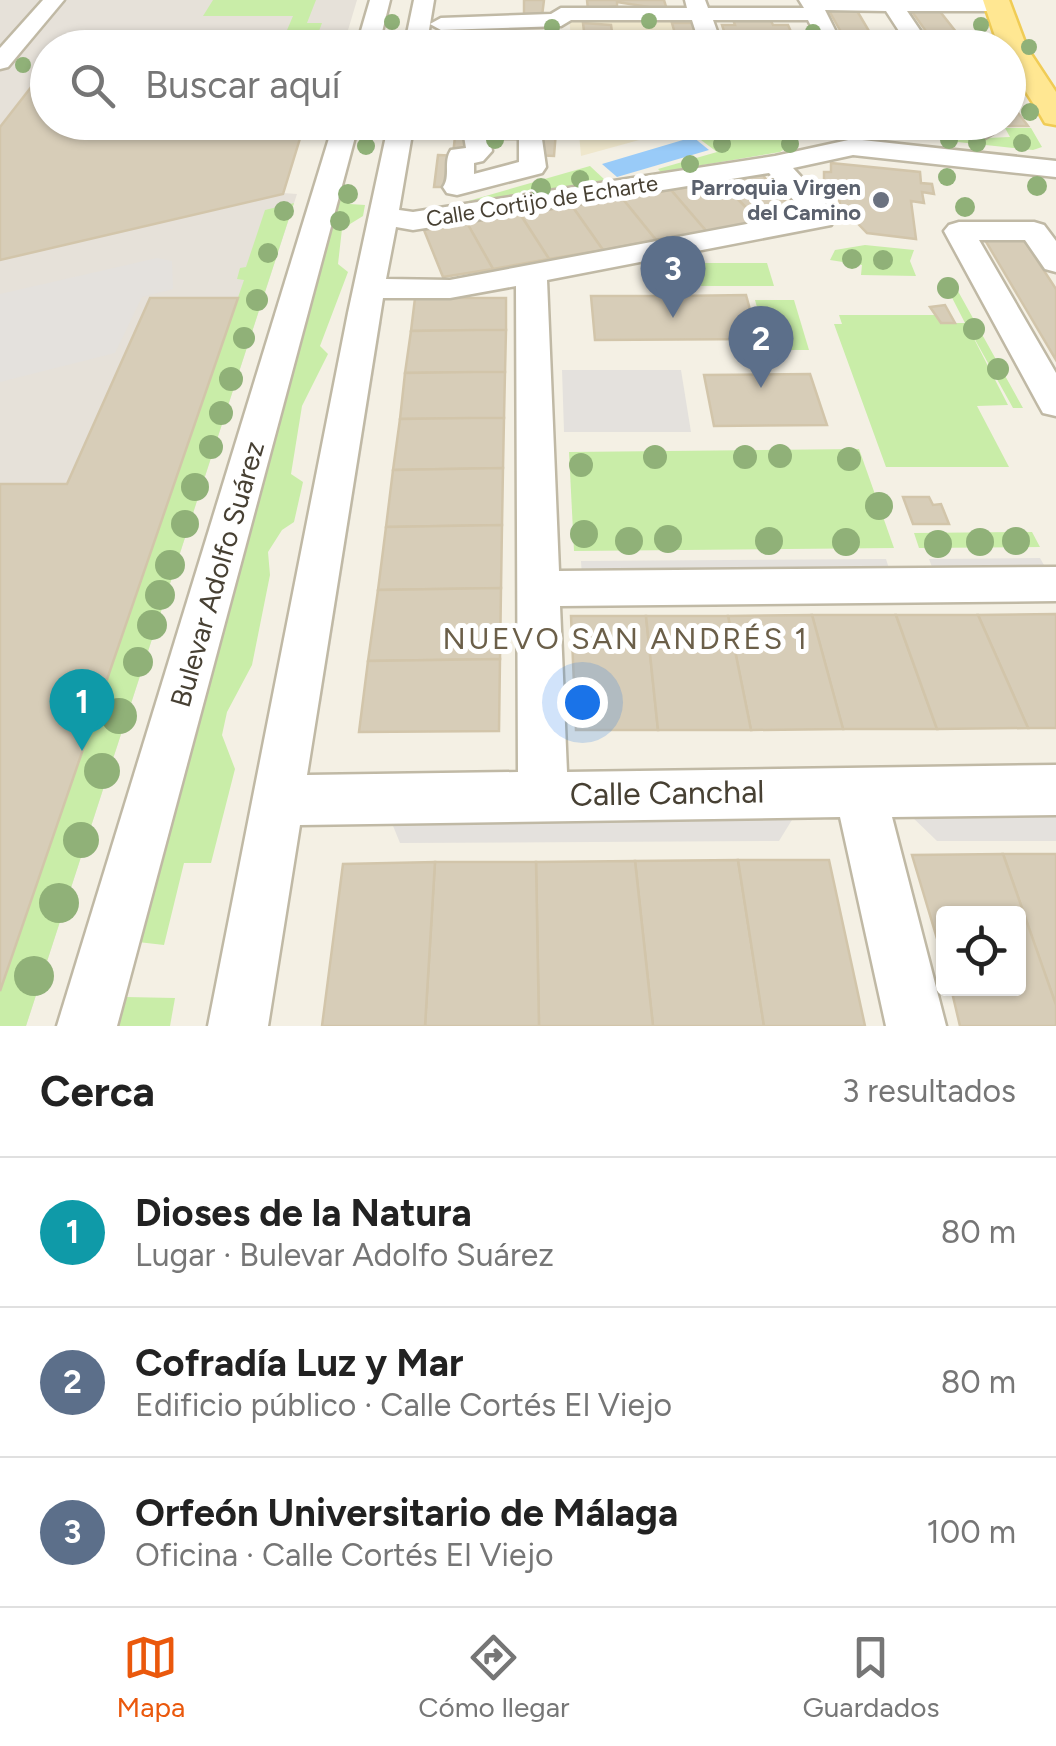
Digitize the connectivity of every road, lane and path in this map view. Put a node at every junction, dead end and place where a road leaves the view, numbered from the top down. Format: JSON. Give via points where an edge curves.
{"nodes":[{"id":1,"x":54,"y":0,"type":"edge"},
{"id":2,"x":380,"y":0,"type":"edge"},
{"id":3,"x":424,"y":0,"type":"edge"},
{"id":4,"x":997,"y":2,"type":"edge"},
{"id":5,"x":892,"y":4,"type":"junction"},
{"id":6,"x":813,"y":6,"type":"edge"},
{"id":7,"x":698,"y":7,"type":"edge"},
{"id":8,"x":507,"y":10,"type":"edge"},
{"id":9,"x":561,"y":11,"type":"edge"},
{"id":10,"x":440,"y":24,"type":"dead end"},
{"id":11,"x":475,"y":24,"type":"junction"},
{"id":12,"x":372,"y":30,"type":"edge"},
{"id":13,"x":418,"y":30,"type":"edge"},
{"id":14,"x":474,"y":30,"type":"edge"},
{"id":15,"x":824,"y":30,"type":"edge"},
{"id":16,"x":909,"y":30,"type":"edge"},
{"id":17,"x":1007,"y":30,"type":"edge"},
{"id":18,"x":0,"y":62,"type":"edge"},
{"id":19,"x":1026,"y":69,"type":"edge"},
{"id":20,"x":1056,"y":116,"type":"edge"},
{"id":21,"x":341,"y":140,"type":"edge"},
{"id":22,"x":401,"y":140,"type":"edge"},
{"id":23,"x":869,"y":140,"type":"edge"},
{"id":24,"x":905,"y":140,"type":"edge"},
{"id":25,"x":775,"y":164,"type":"junction"},
{"id":26,"x":1056,"y":169,"type":"edge"},
{"id":27,"x":398,"y":219,"type":"junction"},
{"id":28,"x":1056,"y":263,"type":"edge"},
{"id":29,"x":531,"y":276,"type":"junction"},
{"id":30,"x":369,"y":288,"type":"junction"},
{"id":31,"x":422,"y":288,"type":"junction"},
{"id":32,"x":1056,"y":404,"type":"edge"},
{"id":33,"x":1056,"y":584,"type":"edge"},
{"id":34,"x":539,"y":589,"type":"junction"},
{"id":35,"x":1056,"y":790,"type":"edge"},
{"id":36,"x":860,"y":792,"type":"junction"},
{"id":37,"x":542,"y":794,"type":"junction"},
{"id":38,"x":279,"y":800,"type":"junction"},
{"id":39,"x":87,"y":1026,"type":"edge"},
{"id":40,"x":238,"y":1026,"type":"edge"},
{"id":41,"x":916,"y":1026,"type":"edge"}],
"edges":[{"from":1,"to":18,"type":"street"},
{"from":2,"to":12,"type":"street"},
{"from":3,"to":13,"type":"street"},
{"from":4,"to":5,"type":"street"},
{"from":4,"to":17,"type":"main road"},
{"from":5,"to":6,"type":"street"},
{"from":5,"to":16,"type":"street"},
{"from":6,"to":7,"type":"street"},
{"from":6,"to":15,"type":"street"},
{"from":7,"to":9,"type":"street"},
{"from":8,"to":9,"type":"street"},
{"from":8,"to":11,"type":"street"},
{"from":10,"to":11,"type":"street"},
{"from":11,"to":14,"type":"street"},
{"from":19,"to":20,"type":"main road"},
{"from":21,"to":39,"type":"street","name":"Bulevar Adolfo Suárez"},
{"from":22,"to":27,"type":"street"},
{"from":23,"to":25,"type":"street","name":"Calle Cortijo de Echarte"},
{"from":24,"to":26,"type":"street","name":"Calle Cortijo de Echarte"},
{"from":25,"to":27,"type":"street","name":"Calle Cortijo de Echarte"},
{"from":25,"to":29,"type":"street","via":[[822,219]]},
{"from":27,"to":30,"type":"street"},
{"from":27,"to":31,"type":"street"},
{"from":28,"to":32,"type":"street","via":[[1034,232],[959,231]]},
{"from":29,"to":31,"type":"street","via":[[450,290]]},
{"from":29,"to":34,"type":"street"},
{"from":30,"to":31,"type":"street"},
{"from":30,"to":38,"type":"street"},
{"from":33,"to":34,"type":"street"},
{"from":34,"to":37,"type":"street"},
{"from":35,"to":36,"type":"street","name":"Calle Canchal"},
{"from":36,"to":37,"type":"street","name":"Calle Canchal"},
{"from":36,"to":41,"type":"street"},
{"from":37,"to":38,"type":"street","name":"Calle Canchal"},
{"from":38,"to":40,"type":"street"}]}
